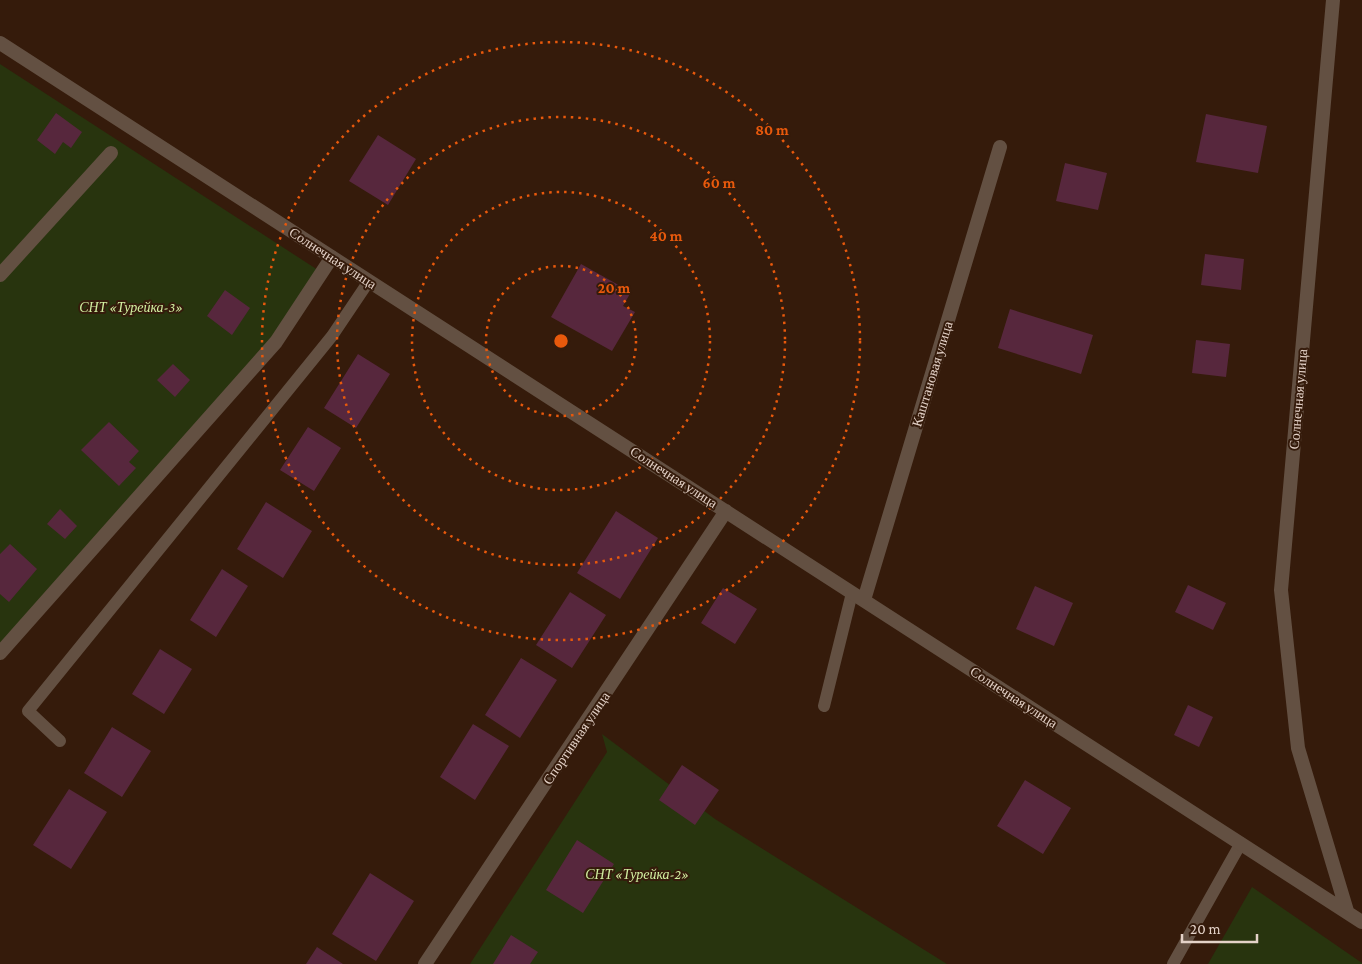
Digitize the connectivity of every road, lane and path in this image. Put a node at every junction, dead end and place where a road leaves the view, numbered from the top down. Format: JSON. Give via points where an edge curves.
{"nodes":[{"id":1,"x":1333,"y":0,"type":"edge"},
{"id":2,"x":0,"y":43,"type":"edge"},
{"id":3,"x":1000,"y":147,"type":"dead end"},
{"id":4,"x":111,"y":153,"type":"dead end"},
{"id":5,"x":332,"y":257,"type":"junction"},
{"id":6,"x":0,"y":275,"type":"edge"},
{"id":7,"x":369,"y":281,"type":"junction"},
{"id":8,"x":726,"y":511,"type":"junction"},
{"id":9,"x":858,"y":596,"type":"junction"},
{"id":10,"x":0,"y":653,"type":"edge"},
{"id":11,"x":824,"y":706,"type":"dead end"},
{"id":12,"x":60,"y":741,"type":"dead end"},
{"id":13,"x":1241,"y":843,"type":"junction"},
{"id":14,"x":1347,"y":911,"type":"junction"},
{"id":15,"x":1362,"y":922,"type":"edge"},
{"id":16,"x":425,"y":964,"type":"edge"},
{"id":17,"x":1173,"y":964,"type":"edge"}],
"edges":[{"from":1,"to":14,"type":"street","name":"Солнечная улица","via":[[1281,590],[1298,748]]},
{"from":2,"to":5,"type":"street","name":"Солнечная улица"},
{"from":3,"to":9,"type":"street","name":"Каштановая улица"},
{"from":4,"to":6,"type":"street"},
{"from":5,"to":7,"type":"street","name":"Солнечная улица"},
{"from":5,"to":10,"type":"street","via":[[276,342]]},
{"from":7,"to":8,"type":"street","name":"Солнечная улица"},
{"from":7,"to":12,"type":"lane","via":[[332,336],[28,711]]},
{"from":8,"to":9,"type":"street","name":"Солнечная улица"},
{"from":8,"to":16,"type":"street","name":"Спортивная улица"},
{"from":9,"to":11,"type":"lane"},
{"from":9,"to":13,"type":"street","name":"Солнечная улица"},
{"from":13,"to":14,"type":"street","name":"Солнечная улица"},
{"from":13,"to":17,"type":"lane"},
{"from":14,"to":15,"type":"street","name":"Солнечная улица"}]}
